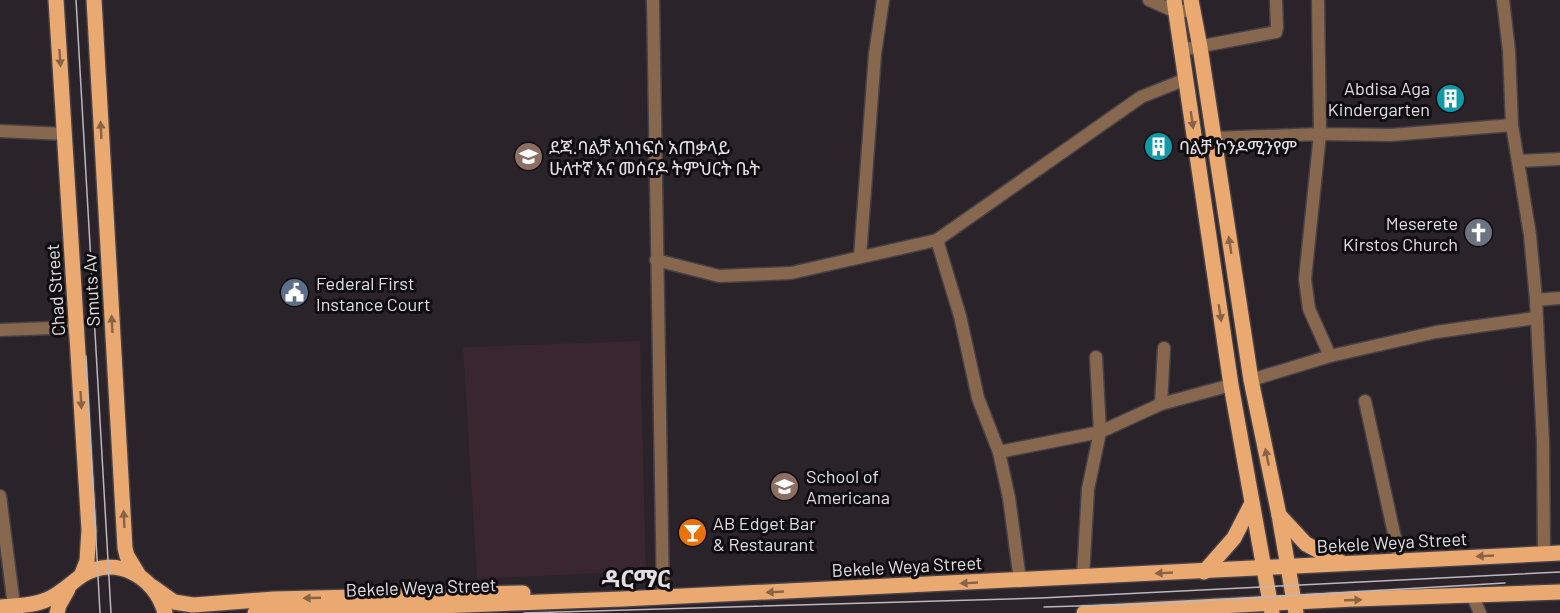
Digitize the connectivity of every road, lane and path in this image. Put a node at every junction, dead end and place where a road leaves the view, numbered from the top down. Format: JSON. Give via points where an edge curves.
{"nodes":[{"id":1,"x":56,"y":0,"type":"edge"},
{"id":2,"x":94,"y":0,"type":"edge"},
{"id":3,"x":653,"y":0,"type":"edge"},
{"id":4,"x":883,"y":0,"type":"edge"},
{"id":5,"x":1149,"y":0,"type":"edge"},
{"id":6,"x":1276,"y":0,"type":"edge"},
{"id":7,"x":1318,"y":0,"type":"edge"},
{"id":8,"x":1503,"y":0,"type":"edge"},
{"id":9,"x":1192,"y":5,"type":"edge"},
{"id":10,"x":1175,"y":6,"type":"edge"},
{"id":11,"x":1200,"y":47,"type":"junction"},
{"id":12,"x":1181,"y":50,"type":"junction"},
{"id":13,"x":1185,"y":79,"type":"junction"},
{"id":14,"x":1512,"y":125,"type":"junction"},
{"id":15,"x":0,"y":131,"type":"edge"},
{"id":16,"x":65,"y":134,"type":"junction"},
{"id":17,"x":1320,"y":134,"type":"junction"},
{"id":18,"x":1214,"y":138,"type":"junction"},
{"id":19,"x":1560,"y":159,"type":"edge"},
{"id":20,"x":1518,"y":161,"type":"junction"},
{"id":21,"x":937,"y":240,"type":"junction"},
{"id":22,"x":860,"y":257,"type":"junction"},
{"id":23,"x":656,"y":260,"type":"junction"},
{"id":24,"x":1560,"y":298,"type":"edge"},
{"id":25,"x":1536,"y":300,"type":"junction"},
{"id":26,"x":1536,"y":318,"type":"junction"},
{"id":27,"x":77,"y":327,"type":"junction"},
{"id":28,"x":0,"y":330,"type":"edge"},
{"id":29,"x":1164,"y":348,"type":"dead end"},
{"id":30,"x":1330,"y":356,"type":"junction"},
{"id":31,"x":1096,"y":357,"type":"dead end"},
{"id":32,"x":1251,"y":381,"type":"junction"},
{"id":33,"x":1231,"y":385,"type":"junction"},
{"id":34,"x":1365,"y":401,"type":"dead end"},
{"id":35,"x":1161,"y":404,"type":"junction"},
{"id":36,"x":1100,"y":432,"type":"junction"},
{"id":37,"x":999,"y":452,"type":"junction"},
{"id":38,"x":0,"y":496,"type":"edge"},
{"id":39,"x":1252,"y":502,"type":"junction"},
{"id":40,"x":1279,"y":515,"type":"junction"},
{"id":41,"x":1544,"y":553,"type":"junction"},
{"id":42,"x":1560,"y":553,"type":"edge"},
{"id":43,"x":1400,"y":561,"type":"junction"},
{"id":44,"x":1345,"y":564,"type":"junction"},
{"id":45,"x":1288,"y":567,"type":"junction"},
{"id":46,"x":1265,"y":569,"type":"junction"},
{"id":47,"x":1204,"y":572,"type":"junction"},
{"id":48,"x":138,"y":574,"type":"junction"},
{"id":49,"x":1083,"y":577,"type":"junction"},
{"id":50,"x":76,"y":580,"type":"junction"},
{"id":51,"x":1020,"y":580,"type":"junction"},
{"id":52,"x":153,"y":587,"type":"junction"},
{"id":53,"x":1560,"y":592,"type":"edge"},
{"id":54,"x":663,"y":597,"type":"junction"},
{"id":55,"x":1473,"y":597,"type":"junction"},
{"id":56,"x":622,"y":599,"type":"junction"},
{"id":57,"x":7,"y":607,"type":"edge"},
{"id":58,"x":1295,"y":608,"type":"edge"},
{"id":59,"x":1272,"y":609,"type":"edge"},
{"id":60,"x":57,"y":613,"type":"edge"},
{"id":61,"x":165,"y":613,"type":"edge"},
{"id":62,"x":255,"y":613,"type":"edge"},
{"id":63,"x":1084,"y":613,"type":"edge"},
{"id":64,"x":1480,"y":613,"type":"edge"}],
"edges":[{"from":1,"to":16,"type":"main road","name":"Chad Street","one_way":true},
{"from":48,"to":2,"type":"main road","name":"Smuts Av","one_way":true,"via":[[125,548]]},
{"from":3,"to":23,"type":"street"},
{"from":4,"to":22,"type":"street","via":[[875,54]]},
{"from":5,"to":10,"type":"street"},
{"from":6,"to":11,"type":"street","via":[[1276,32]]},
{"from":7,"to":17,"type":"street"},
{"from":8,"to":14,"type":"street"},
{"from":9,"to":10,"type":"street"},
{"from":9,"to":11,"type":"main road"},
{"from":10,"to":12,"type":"main road"},
{"from":11,"to":12,"type":"street"},
{"from":11,"to":18,"type":"main road"},
{"from":12,"to":13,"type":"main road"},
{"from":13,"to":21,"type":"street","via":[[1141,98]]},
{"from":13,"to":33,"type":"main road","one_way":true},
{"from":14,"to":17,"type":"street","via":[[1391,135]]},
{"from":14,"to":20,"type":"street"},
{"from":15,"to":16,"type":"street"},
{"from":16,"to":27,"type":"main road","name":"Chad Street"},
{"from":17,"to":18,"type":"street"},
{"from":17,"to":30,"type":"street","via":[[1305,279],[1309,309]]},
{"from":32,"to":18,"type":"main road","one_way":true},
{"from":19,"to":20,"type":"street"},
{"from":20,"to":25,"type":"street"},
{"from":21,"to":22,"type":"street"},
{"from":21,"to":37,"type":"street","via":[[960,316],[978,398]]},
{"from":22,"to":23,"type":"street","via":[[791,273],[719,276]]},
{"from":23,"to":54,"type":"street"},
{"from":24,"to":25,"type":"street"},
{"from":25,"to":26,"type":"street"},
{"from":26,"to":30,"type":"street","via":[[1436,332]]},
{"from":26,"to":41,"type":"street"},
{"from":27,"to":28,"type":"street"},
{"from":27,"to":50,"type":"main road","name":"Chad Street","one_way":true,"via":[[89,530],[87,561]]},
{"from":29,"to":35,"type":"street"},
{"from":30,"to":32,"type":"street"},
{"from":31,"to":36,"type":"street"},
{"from":40,"to":32,"type":"main road","one_way":true},
{"from":33,"to":35,"type":"street"},
{"from":33,"to":39,"type":"main road"},
{"from":34,"to":43,"type":"street"},
{"from":35,"to":36,"type":"street"},
{"from":36,"to":37,"type":"street"},
{"from":36,"to":49,"type":"street","via":[[1088,489]]},
{"from":37,"to":51,"type":"street"},
{"from":38,"to":57,"type":"street"},
{"from":39,"to":46,"type":"main road"},
{"from":39,"to":47,"type":"main road","via":[[1234,538]]},
{"from":40,"to":44,"type":"main road","via":[[1306,544]]},
{"from":40,"to":45,"type":"main road"},
{"from":41,"to":42,"type":"main road","name":"Bekele Weya Street"},
{"from":41,"to":43,"type":"main road","name":"Bekele Weya Street","one_way":true},
{"from":43,"to":44,"type":"main road","name":"Bekele Weya Street"},
{"from":44,"to":45,"type":"main road","name":"Bekele Weya Street"},
{"from":45,"to":46,"type":"main road","name":"Bekele Weya Street"},
{"from":45,"to":58,"type":"main road"},
{"from":46,"to":47,"type":"main road","name":"Bekele Weya Street"},
{"from":46,"to":59,"type":"main road"},
{"from":47,"to":49,"type":"main road","name":"Bekele Weya Street","one_way":true},
{"from":48,"to":50,"type":"main road","via":[[111,567],[93,570]]},
{"from":48,"to":52,"type":"main road"},
{"from":49,"to":51,"type":"main road","name":"Bekele Weya Street"},
{"from":50,"to":57,"type":"main road","via":[[48,599]]},
{"from":50,"to":60,"type":"main road","name":"Chad Street","via":[[64,594]]},
{"from":51,"to":54,"type":"main road","name":"Bekele Weya Street","one_way":true},
{"from":56,"to":52,"type":"main road","one_way":true,"via":[[587,593],[476,593],[193,605],[174,602]]},
{"from":52,"to":61,"type":"main road"},
{"from":53,"to":55,"type":"main road"},
{"from":54,"to":56,"type":"main road","name":"Bekele Weya Street"},
{"from":58,"to":55,"type":"main road","one_way":true,"via":[[1354,599]]},
{"from":55,"to":64,"type":"street"},
{"from":56,"to":62,"type":"main road","name":"Bekele Weya Street"},
{"from":58,"to":59,"type":"main road"},
{"from":59,"to":63,"type":"main road"}]}
